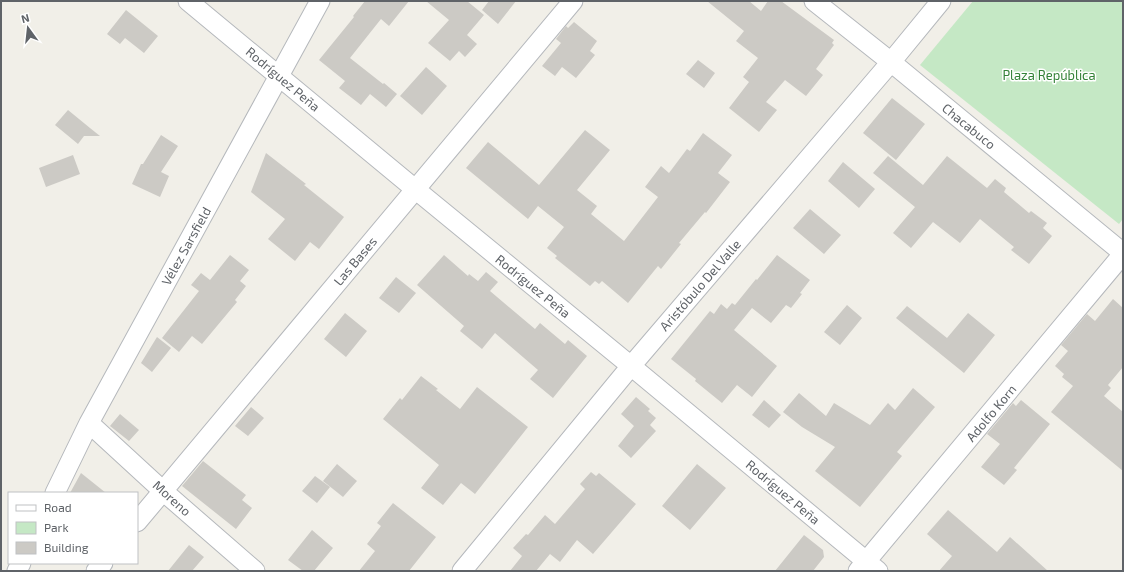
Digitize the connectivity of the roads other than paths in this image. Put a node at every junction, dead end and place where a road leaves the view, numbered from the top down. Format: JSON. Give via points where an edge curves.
{"nodes":[{"id":1,"x":188,"y":1,"type":"edge"},
{"id":2,"x":320,"y":1,"type":"edge"},
{"id":3,"x":573,"y":1,"type":"edge"},
{"id":4,"x":814,"y":1,"type":"edge"},
{"id":5,"x":941,"y":1,"type":"edge"},
{"id":6,"x":891,"y":62,"type":"junction"},
{"id":7,"x":279,"y":76,"type":"junction"},
{"id":8,"x":415,"y":189,"type":"junction"},
{"id":9,"x":1123,"y":254,"type":"edge"},
{"id":10,"x":631,"y":366,"type":"junction"},
{"id":11,"x":89,"y":423,"type":"junction"},
{"id":12,"x":163,"y":491,"type":"junction"},
{"id":13,"x":55,"y":492,"type":"edge"},
{"id":14,"x":138,"y":521,"type":"edge"},
{"id":15,"x":867,"y":568,"type":"edge"},
{"id":16,"x":255,"y":571,"type":"edge"},
{"id":17,"x":462,"y":571,"type":"edge"}],
"edges":[{"from":1,"to":7,"type":"street","name":"Rodríguez Peña"},
{"from":2,"to":7,"type":"street","name":"Vélez Sarsfield"},
{"from":3,"to":8,"type":"street","name":"Las Bases"},
{"from":4,"to":6,"type":"street","name":"Chacabuco"},
{"from":5,"to":6,"type":"street","name":"Aristóbulo Del Valle"},
{"from":6,"to":9,"type":"street","name":"Chacabuco"},
{"from":6,"to":10,"type":"street","name":"Aristóbulo Del Valle"},
{"from":7,"to":8,"type":"street","name":"Rodríguez Peña"},
{"from":7,"to":11,"type":"street","name":"Vélez Sarsfield"},
{"from":8,"to":10,"type":"street","name":"Rodríguez Peña"},
{"from":8,"to":12,"type":"street","name":"Las Bases"},
{"from":9,"to":15,"type":"street","name":"Adolfo Korn"},
{"from":10,"to":15,"type":"street","name":"Rodríguez Peña"},
{"from":10,"to":17,"type":"street","name":"Aristóbulo Del Valle"},
{"from":11,"to":12,"type":"street","name":"Moreno"},
{"from":11,"to":13,"type":"street","name":"Vélez Sarsfield"},
{"from":12,"to":14,"type":"street","name":"Las Bases"},
{"from":12,"to":16,"type":"street","name":"Moreno"}]}
